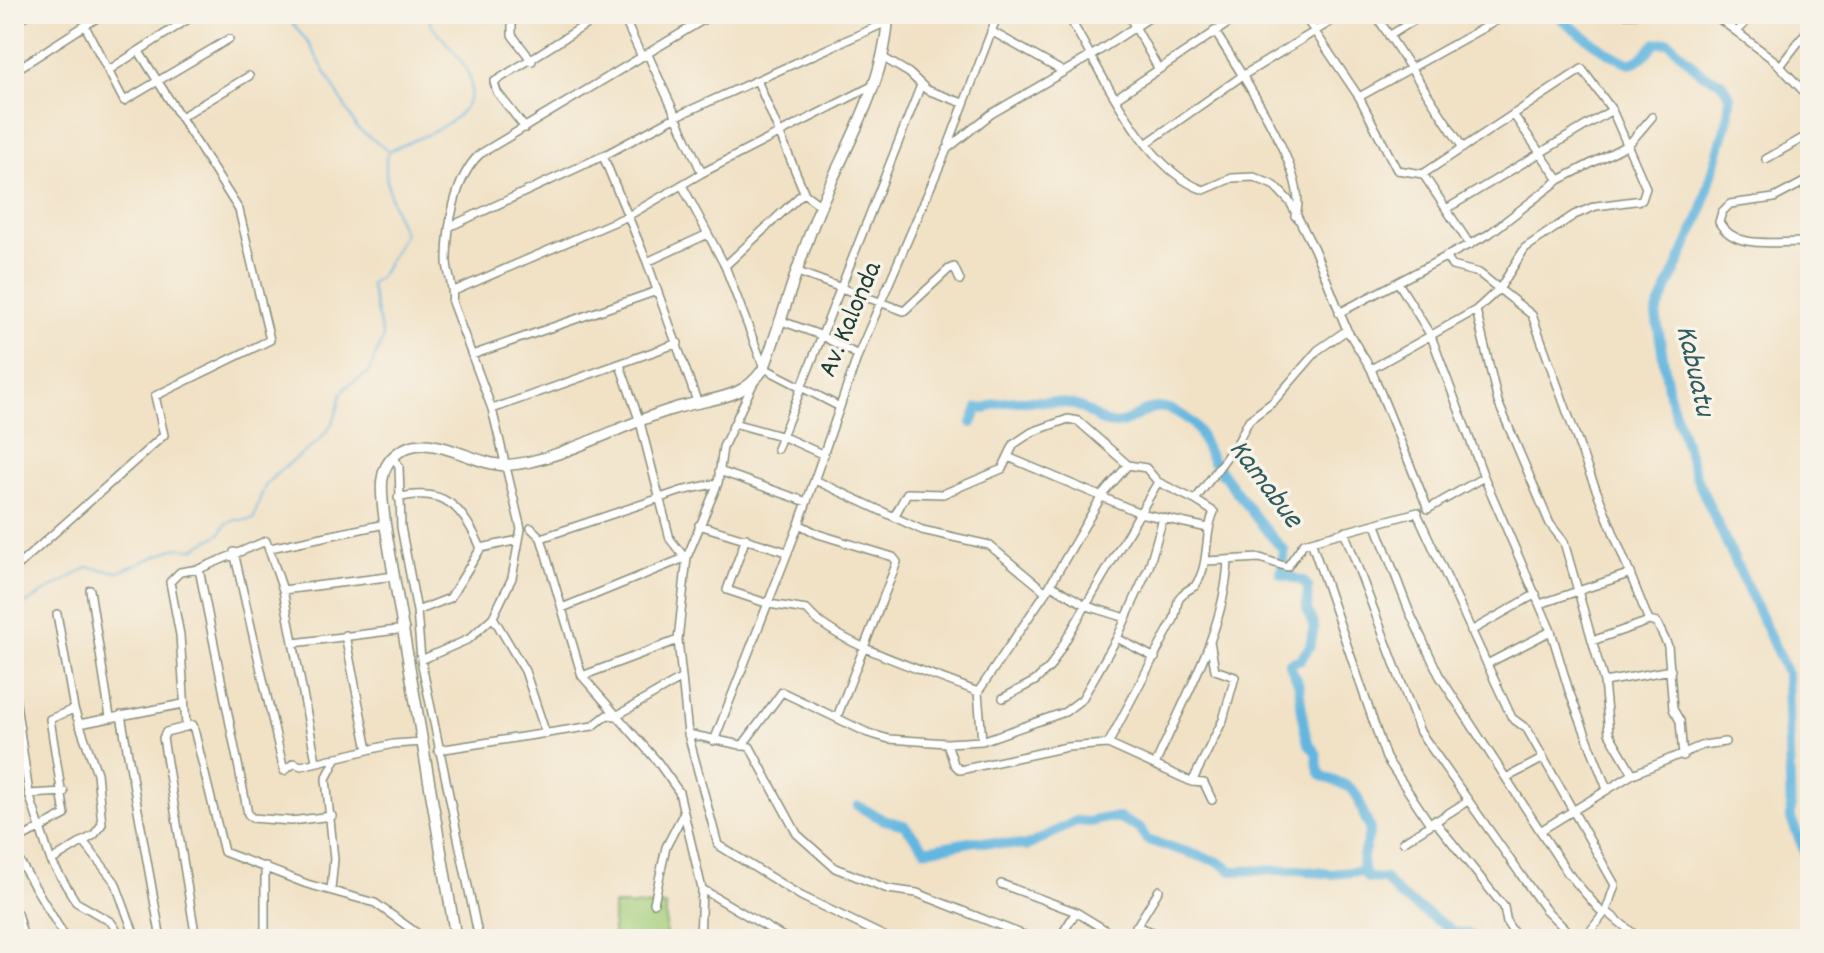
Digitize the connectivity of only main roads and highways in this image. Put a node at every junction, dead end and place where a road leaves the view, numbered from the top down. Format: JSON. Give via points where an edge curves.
{"nodes":[{"id":1,"x":888,"y":18,"type":"edge"},
{"id":2,"x":456,"y":939,"type":"edge"}],
"edges":[{"from":1,"to":2,"type":"highway","via":[[874,85],[821,206],[761,372],[737,392],[673,409],[532,460],[503,465],[419,445],[393,456],[381,484],[385,524]]}]}
